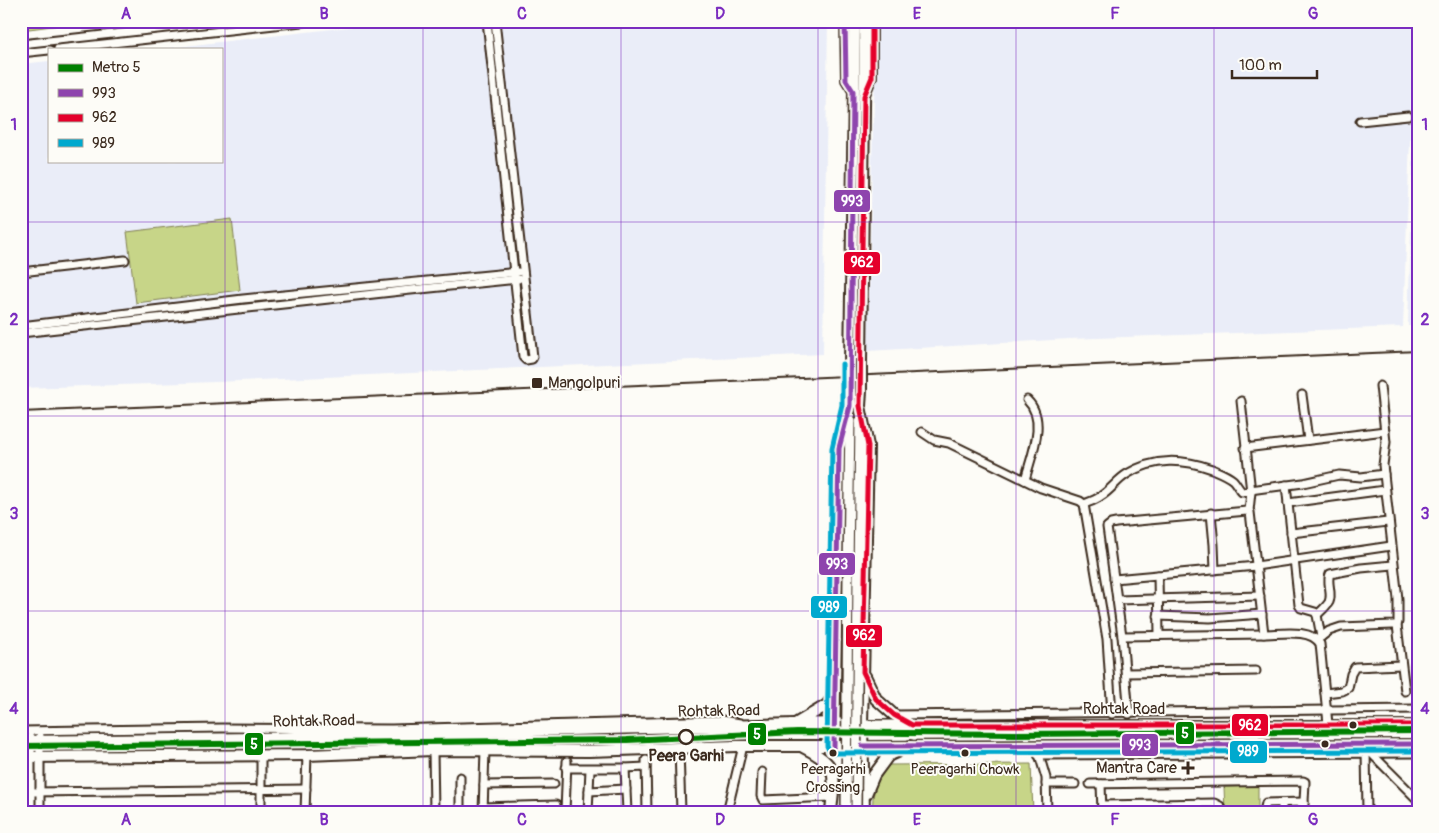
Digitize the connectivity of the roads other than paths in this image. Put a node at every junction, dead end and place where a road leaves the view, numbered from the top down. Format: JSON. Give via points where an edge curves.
{"nodes":[{"id":1,"x":231,"y":21,"type":"edge"},
{"id":2,"x":311,"y":21,"type":"edge"},
{"id":3,"x":487,"y":21,"type":"edge"},
{"id":4,"x":495,"y":21,"type":"edge"},
{"id":5,"x":845,"y":21,"type":"edge"},
{"id":6,"x":855,"y":21,"type":"edge"},
{"id":7,"x":865,"y":21,"type":"edge"},
{"id":8,"x":872,"y":21,"type":"edge"},
{"id":9,"x":21,"y":44,"type":"edge"},
{"id":10,"x":67,"y":48,"type":"edge"},
{"id":11,"x":48,"y":50,"type":"edge"},
{"id":12,"x":21,"y":53,"type":"edge"},
{"id":13,"x":853,"y":91,"type":"junction"},
{"id":14,"x":864,"y":96,"type":"junction"},
{"id":15,"x":1408,"y":116,"type":"dead end"},
{"id":16,"x":1360,"y":121,"type":"dead end"},
{"id":17,"x":125,"y":260,"type":"dead end"},
{"id":18,"x":21,"y":272,"type":"edge"},
{"id":19,"x":523,"y":275,"type":"junction"},
{"id":20,"x":515,"y":276,"type":"junction"},
{"id":21,"x":21,"y":326,"type":"edge"},
{"id":22,"x":21,"y":333,"type":"edge"},
{"id":23,"x":856,"y":364,"type":"junction"},
{"id":24,"x":1380,"y":386,"type":"dead end"},
{"id":25,"x":1302,"y":395,"type":"dead end"},
{"id":26,"x":1027,"y":400,"type":"dead end"},
{"id":27,"x":1241,"y":401,"type":"dead end"},
{"id":28,"x":855,"y":406,"type":"junction"},
{"id":29,"x":1386,"y":431,"type":"junction"},
{"id":30,"x":922,"y":432,"type":"dead end"},
{"id":31,"x":1308,"y":440,"type":"junction"},
{"id":32,"x":1245,"y":448,"type":"junction"},
{"id":33,"x":1384,"y":474,"type":"junction"},
{"id":34,"x":1025,"y":480,"type":"junction"},
{"id":35,"x":1286,"y":485,"type":"junction"},
{"id":36,"x":1385,"y":490,"type":"junction"},
{"id":37,"x":1250,"y":491,"type":"junction"},
{"id":38,"x":1084,"y":504,"type":"junction"},
{"id":39,"x":1288,"y":504,"type":"junction"},
{"id":40,"x":1250,"y":511,"type":"junction"},
{"id":41,"x":1211,"y":513,"type":"junction"},
{"id":42,"x":1388,"y":522,"type":"junction"},
{"id":43,"x":1291,"y":533,"type":"junction"},
{"id":44,"x":1391,"y":546,"type":"junction"},
{"id":45,"x":1294,"y":560,"type":"junction"},
{"id":46,"x":1394,"y":565,"type":"junction"},
{"id":47,"x":1256,"y":566,"type":"junction"},
{"id":48,"x":1215,"y":570,"type":"junction"},
{"id":49,"x":853,"y":572,"type":"junction"},
{"id":50,"x":1158,"y":575,"type":"junction"},
{"id":51,"x":1114,"y":580,"type":"junction"},
{"id":52,"x":1260,"y":596,"type":"junction"},
{"id":53,"x":1158,"y":599,"type":"junction"},
{"id":54,"x":1117,"y":600,"type":"junction"},
{"id":55,"x":1262,"y":614,"type":"junction"},
{"id":56,"x":1317,"y":614,"type":"junction"},
{"id":57,"x":1158,"y":616,"type":"junction"},
{"id":58,"x":1397,"y":625,"type":"junction"},
{"id":59,"x":1264,"y":634,"type":"junction"},
{"id":60,"x":1159,"y":635,"type":"junction"},
{"id":61,"x":1122,"y":636,"type":"junction"},
{"id":62,"x":1319,"y":638,"type":"junction"},
{"id":63,"x":836,"y":659,"type":"junction"},
{"id":64,"x":863,"y":659,"type":"junction"},
{"id":65,"x":1401,"y":665,"type":"junction"},
{"id":66,"x":1256,"y":670,"type":"dead end"},
{"id":67,"x":863,"y":672,"type":"junction"},
{"id":68,"x":1126,"y":673,"type":"junction"},
{"id":69,"x":835,"y":691,"type":"junction"},
{"id":70,"x":1405,"y":691,"type":"dead end"},
{"id":71,"x":1325,"y":693,"type":"junction"},
{"id":72,"x":1326,"y":710,"type":"junction"},
{"id":73,"x":1418,"y":710,"type":"edge"},
{"id":74,"x":1112,"y":714,"type":"junction"},
{"id":75,"x":1129,"y":714,"type":"junction"},
{"id":76,"x":894,"y":715,"type":"junction"},
{"id":77,"x":1016,"y":715,"type":"junction"},
{"id":78,"x":834,"y":723,"type":"junction"},
{"id":79,"x":1328,"y":724,"type":"junction"},
{"id":80,"x":750,"y":725,"type":"junction"},
{"id":81,"x":794,"y":725,"type":"junction"},
{"id":82,"x":862,"y":725,"type":"junction"},
{"id":83,"x":912,"y":725,"type":"junction"},
{"id":84,"x":1016,"y":725,"type":"junction"},
{"id":85,"x":1418,"y":725,"type":"edge"},
{"id":86,"x":251,"y":728,"type":"junction"},
{"id":87,"x":21,"y":731,"type":"edge"},
{"id":88,"x":33,"y":737,"type":"edge"},
{"id":89,"x":257,"y":738,"type":"junction"},
{"id":90,"x":1418,"y":744,"type":"edge"},
{"id":91,"x":743,"y":746,"type":"junction"},
{"id":92,"x":800,"y":746,"type":"junction"},
{"id":93,"x":834,"y":746,"type":"junction"},
{"id":94,"x":862,"y":746,"type":"junction"},
{"id":95,"x":910,"y":746,"type":"junction"},
{"id":96,"x":679,"y":749,"type":"junction"},
{"id":97,"x":433,"y":750,"type":"junction"},
{"id":98,"x":485,"y":750,"type":"junction"},
{"id":99,"x":1038,"y":750,"type":"junction"},
{"id":100,"x":1368,"y":750,"type":"junction"},
{"id":101,"x":1418,"y":753,"type":"edge"},
{"id":102,"x":307,"y":755,"type":"junction"},
{"id":103,"x":31,"y":757,"type":"edge"},
{"id":104,"x":261,"y":760,"type":"junction"},
{"id":105,"x":590,"y":768,"type":"junction"},
{"id":106,"x":625,"y":768,"type":"junction"},
{"id":107,"x":762,"y":772,"type":"dead end"},
{"id":108,"x":460,"y":777,"type":"dead end"},
{"id":109,"x":554,"y":784,"type":"dead end"},
{"id":110,"x":1046,"y":784,"type":"junction"},
{"id":111,"x":1075,"y":784,"type":"dead end"},
{"id":112,"x":1090,"y":784,"type":"dead end"},
{"id":113,"x":1101,"y":784,"type":"junction"},
{"id":114,"x":484,"y":785,"type":"junction"},
{"id":115,"x":306,"y":789,"type":"junction"},
{"id":116,"x":626,"y":789,"type":"junction"},
{"id":117,"x":261,"y":790,"type":"junction"},
{"id":118,"x":589,"y":791,"type":"junction"},
{"id":119,"x":30,"y":792,"type":"junction"},
{"id":120,"x":40,"y":792,"type":"junction"},
{"id":121,"x":832,"y":797,"type":"junction"},
{"id":122,"x":864,"y":798,"type":"junction"},
{"id":123,"x":1418,"y":800,"type":"edge"},
{"id":124,"x":1304,"y":802,"type":"junction"},
{"id":125,"x":1198,"y":803,"type":"junction"},
{"id":126,"x":1282,"y":803,"type":"junction"},
{"id":127,"x":556,"y":805,"type":"dead end"},
{"id":128,"x":1102,"y":808,"type":"edge"},
{"id":129,"x":1122,"y":808,"type":"edge"},
{"id":130,"x":1146,"y":808,"type":"edge"},
{"id":131,"x":1179,"y":808,"type":"edge"},
{"id":132,"x":483,"y":809,"type":"edge"},
{"id":133,"x":540,"y":809,"type":"edge"},
{"id":134,"x":31,"y":812,"type":"edge"},
{"id":135,"x":40,"y":812,"type":"edge"},
{"id":136,"x":261,"y":812,"type":"edge"},
{"id":137,"x":305,"y":812,"type":"edge"},
{"id":138,"x":434,"y":812,"type":"edge"},
{"id":139,"x":460,"y":812,"type":"edge"},
{"id":140,"x":565,"y":812,"type":"edge"},
{"id":141,"x":588,"y":812,"type":"edge"},
{"id":142,"x":627,"y":812,"type":"edge"},
{"id":143,"x":647,"y":812,"type":"edge"},
{"id":144,"x":680,"y":812,"type":"edge"},
{"id":145,"x":727,"y":812,"type":"edge"},
{"id":146,"x":831,"y":812,"type":"edge"},
{"id":147,"x":846,"y":812,"type":"edge"},
{"id":148,"x":856,"y":812,"type":"edge"},
{"id":149,"x":864,"y":812,"type":"edge"},
{"id":150,"x":1047,"y":812,"type":"edge"},
{"id":151,"x":1199,"y":812,"type":"edge"},
{"id":152,"x":1222,"y":812,"type":"edge"},
{"id":153,"x":1264,"y":812,"type":"edge"},
{"id":154,"x":1282,"y":812,"type":"edge"},
{"id":155,"x":1304,"y":812,"type":"edge"},
{"id":156,"x":1367,"y":812,"type":"edge"}],
"edges":[{"from":1,"to":9,"type":"street"},
{"from":2,"to":10,"type":"street"},
{"from":3,"to":20,"type":"street"},
{"from":4,"to":19,"type":"street"},
{"from":5,"to":13,"type":"main road","via":[[846,80]]},
{"from":6,"to":13,"type":"highway"},
{"from":7,"to":14,"type":"highway"},
{"from":8,"to":14,"type":"main road","via":[[872,77]]},
{"from":11,"to":12,"type":"street"},
{"from":13,"to":23,"type":"highway"},
{"from":14,"to":23,"type":"highway"},
{"from":15,"to":16,"type":"street"},
{"from":17,"to":18,"type":"street"},
{"from":19,"to":20,"type":"street"},
{"from":19,"to":20,"type":"street","via":[[533,357],[526,360],[523,357]]},
{"from":20,"to":21,"type":"street","via":[[243,299]]},
{"from":20,"to":22,"type":"street"},
{"from":23,"to":28,"type":"highway","bridge":true},
{"from":24,"to":29,"type":"street"},
{"from":25,"to":31,"type":"street"},
{"from":26,"to":34,"type":"street","via":[[1033,405],[1037,421]]},
{"from":27,"to":32,"type":"street"},
{"from":28,"to":49,"type":"main road"},
{"from":28,"to":63,"type":"highway","via":[[839,448]]},
{"from":28,"to":64,"type":"highway","via":[[868,446]]},
{"from":29,"to":31,"type":"street"},
{"from":29,"to":33,"type":"street"},
{"from":30,"to":34,"type":"street"},
{"from":31,"to":32,"type":"street"},
{"from":32,"to":37,"type":"street"},
{"from":33,"to":35,"type":"street","via":[[1339,475]]},
{"from":33,"to":36,"type":"street"},
{"from":34,"to":38,"type":"street"},
{"from":35,"to":37,"type":"street"},
{"from":35,"to":39,"type":"street"},
{"from":36,"to":39,"type":"street"},
{"from":36,"to":42,"type":"street"},
{"from":37,"to":38,"type":"street","via":[[1242,492],[1232,479],[1214,470],[1194,463],[1172,461],[1136,469],[1101,496]]},
{"from":37,"to":40,"type":"street"},
{"from":38,"to":74,"type":"street","via":[[1107,639]]},
{"from":39,"to":43,"type":"street"},
{"from":40,"to":41,"type":"street"},
{"from":40,"to":47,"type":"street"},
{"from":41,"to":48,"type":"street"},
{"from":41,"to":51,"type":"street","via":[[1111,524],[1107,530]]},
{"from":42,"to":43,"type":"street"},
{"from":42,"to":44,"type":"street"},
{"from":43,"to":45,"type":"street"},
{"from":44,"to":45,"type":"street"},
{"from":44,"to":46,"type":"street"},
{"from":45,"to":47,"type":"street"},
{"from":45,"to":56,"type":"street","via":[[1300,608]]},
{"from":46,"to":56,"type":"street","via":[[1330,574],[1329,602]]},
{"from":46,"to":58,"type":"street"},
{"from":47,"to":48,"type":"street"},
{"from":47,"to":52,"type":"street"},
{"from":48,"to":50,"type":"street"},
{"from":49,"to":147,"type":"main road","bridge":true},
{"from":49,"to":148,"type":"main road","bridge":true},
{"from":50,"to":51,"type":"street"},
{"from":50,"to":53,"type":"street"},
{"from":51,"to":54,"type":"street"},
{"from":52,"to":53,"type":"street"},
{"from":52,"to":55,"type":"street"},
{"from":53,"to":54,"type":"street"},
{"from":53,"to":57,"type":"street"},
{"from":54,"to":61,"type":"street"},
{"from":55,"to":57,"type":"street","via":[[1210,618]]},
{"from":55,"to":59,"type":"street"},
{"from":56,"to":62,"type":"street"},
{"from":57,"to":60,"type":"street"},
{"from":58,"to":62,"type":"street","via":[[1341,627]]},
{"from":58,"to":65,"type":"street"},
{"from":59,"to":60,"type":"street"},
{"from":59,"to":62,"type":"street","via":[[1300,634]]},
{"from":60,"to":61,"type":"street"},
{"from":61,"to":68,"type":"street"},
{"from":62,"to":71,"type":"street"},
{"from":63,"to":64,"type":"highway"},
{"from":63,"to":69,"type":"highway"},
{"from":64,"to":67,"type":"highway"},
{"from":65,"to":70,"type":"street"},
{"from":65,"to":71,"type":"street","via":[[1355,667],[1348,688]]},
{"from":66,"to":68,"type":"street"},
{"from":67,"to":76,"type":"highway","via":[[876,699]]},
{"from":67,"to":82,"type":"highway"},
{"from":68,"to":75,"type":"street"},
{"from":69,"to":78,"type":"highway"},
{"from":69,"to":81,"type":"highway","via":[[827,705]]},
{"from":71,"to":72,"type":"street"},
{"from":72,"to":73,"type":"street"},
{"from":72,"to":75,"type":"street"},
{"from":72,"to":79,"type":"street"},
{"from":74,"to":75,"type":"street"},
{"from":74,"to":77,"type":"street"},
{"from":76,"to":77,"type":"street"},
{"from":76,"to":83,"type":"highway"},
{"from":77,"to":84,"type":"street"},
{"from":78,"to":81,"type":"highway","name":"Rohtak Road"},
{"from":78,"to":82,"type":"highway","name":"Rohtak Road"},
{"from":78,"to":93,"type":"highway"},
{"from":79,"to":84,"type":"main road","name":"Rohtak Road"},
{"from":79,"to":85,"type":"main road","name":"Rohtak Road"},
{"from":80,"to":81,"type":"highway","name":"Rohtak Road"},
{"from":80,"to":86,"type":"street","via":[[722,720],[392,729]]},
{"from":80,"to":89,"type":"highway","name":"Rohtak Road"},
{"from":82,"to":83,"type":"main road","name":"Rohtak Road"},
{"from":82,"to":94,"type":"highway"},
{"from":83,"to":84,"type":"main road","name":"Rohtak Road"},
{"from":86,"to":88,"type":"street"},
{"from":86,"to":89,"type":"highway"},
{"from":87,"to":88,"type":"street"},
{"from":88,"to":89,"type":"highway","name":"Rohtak Road"},
{"from":88,"to":103,"type":"street"},
{"from":90,"to":100,"type":"main road","name":"Rohtak Road"},
{"from":91,"to":92,"type":"highway","name":"Rohtak Road"},
{"from":91,"to":96,"type":"highway","name":"Rohtak Road"},
{"from":91,"to":145,"type":"street"},
{"from":92,"to":93,"type":"highway","name":"Rohtak Road"},
{"from":92,"to":121,"type":"highway","via":[[824,759],[834,774]]},
{"from":93,"to":94,"type":"highway","name":"Rohtak Road"},
{"from":94,"to":95,"type":"main road","name":"Rohtak Road"},
{"from":94,"to":122,"type":"highway"},
{"from":95,"to":99,"type":"main road","name":"Rohtak Road"},
{"from":95,"to":122,"type":"highway","via":[[888,756],[874,775]]},
{"from":96,"to":98,"type":"highway","name":"Rohtak Road"},
{"from":96,"to":144,"type":"street"},
{"from":97,"to":98,"type":"highway","name":"Rohtak Road"},
{"from":97,"to":102,"type":"highway","name":"Rohtak Road"},
{"from":97,"to":138,"type":"street"},
{"from":98,"to":114,"type":"street"},
{"from":99,"to":100,"type":"main road","name":"Rohtak Road","via":[[1206,743]]},
{"from":99,"to":110,"type":"street"},
{"from":100,"to":101,"type":"street"},
{"from":100,"to":123,"type":"street"},
{"from":100,"to":156,"type":"street"},
{"from":102,"to":104,"type":"highway","name":"Rohtak Road"},
{"from":102,"to":115,"type":"street"},
{"from":103,"to":104,"type":"highway","name":"Rohtak Road"},
{"from":103,"to":119,"type":"street"},
{"from":103,"to":120,"type":"street"},
{"from":104,"to":117,"type":"street"},
{"from":105,"to":106,"type":"street"},
{"from":105,"to":118,"type":"street"},
{"from":105,"to":140,"type":"street","via":[[567,764]]},
{"from":106,"to":116,"type":"street"},
{"from":106,"to":143,"type":"street","via":[[646,764]]},
{"from":107,"to":121,"type":"street","via":[[763,800]]},
{"from":108,"to":139,"type":"street"},
{"from":109,"to":114,"type":"street"},
{"from":110,"to":111,"type":"street"},
{"from":110,"to":150,"type":"street"},
{"from":112,"to":113,"type":"street"},
{"from":113,"to":124,"type":"street","via":[[1303,781],[1306,786]]},
{"from":113,"to":128,"type":"street"},
{"from":114,"to":132,"type":"street"},
{"from":115,"to":117,"type":"street"},
{"from":115,"to":137,"type":"street"},
{"from":116,"to":118,"type":"street"},
{"from":116,"to":142,"type":"street"},
{"from":117,"to":120,"type":"street"},
{"from":117,"to":136,"type":"street"},
{"from":118,"to":141,"type":"street"},
{"from":119,"to":120,"type":"street"},
{"from":119,"to":134,"type":"street"},
{"from":120,"to":135,"type":"street"},
{"from":121,"to":146,"type":"highway"},
{"from":122,"to":149,"type":"highway"},
{"from":124,"to":126,"type":"street"},
{"from":124,"to":155,"type":"street"},
{"from":125,"to":131,"type":"street"},
{"from":125,"to":151,"type":"street"},
{"from":125,"to":152,"type":"street","via":[[1218,804]]},
{"from":126,"to":153,"type":"street","via":[[1266,803]]},
{"from":126,"to":154,"type":"street"},
{"from":127,"to":133,"type":"street"},
{"from":128,"to":129,"type":"street"},
{"from":129,"to":130,"type":"street"},
{"from":130,"to":131,"type":"street"},
{"from":132,"to":133,"type":"street"}]}
